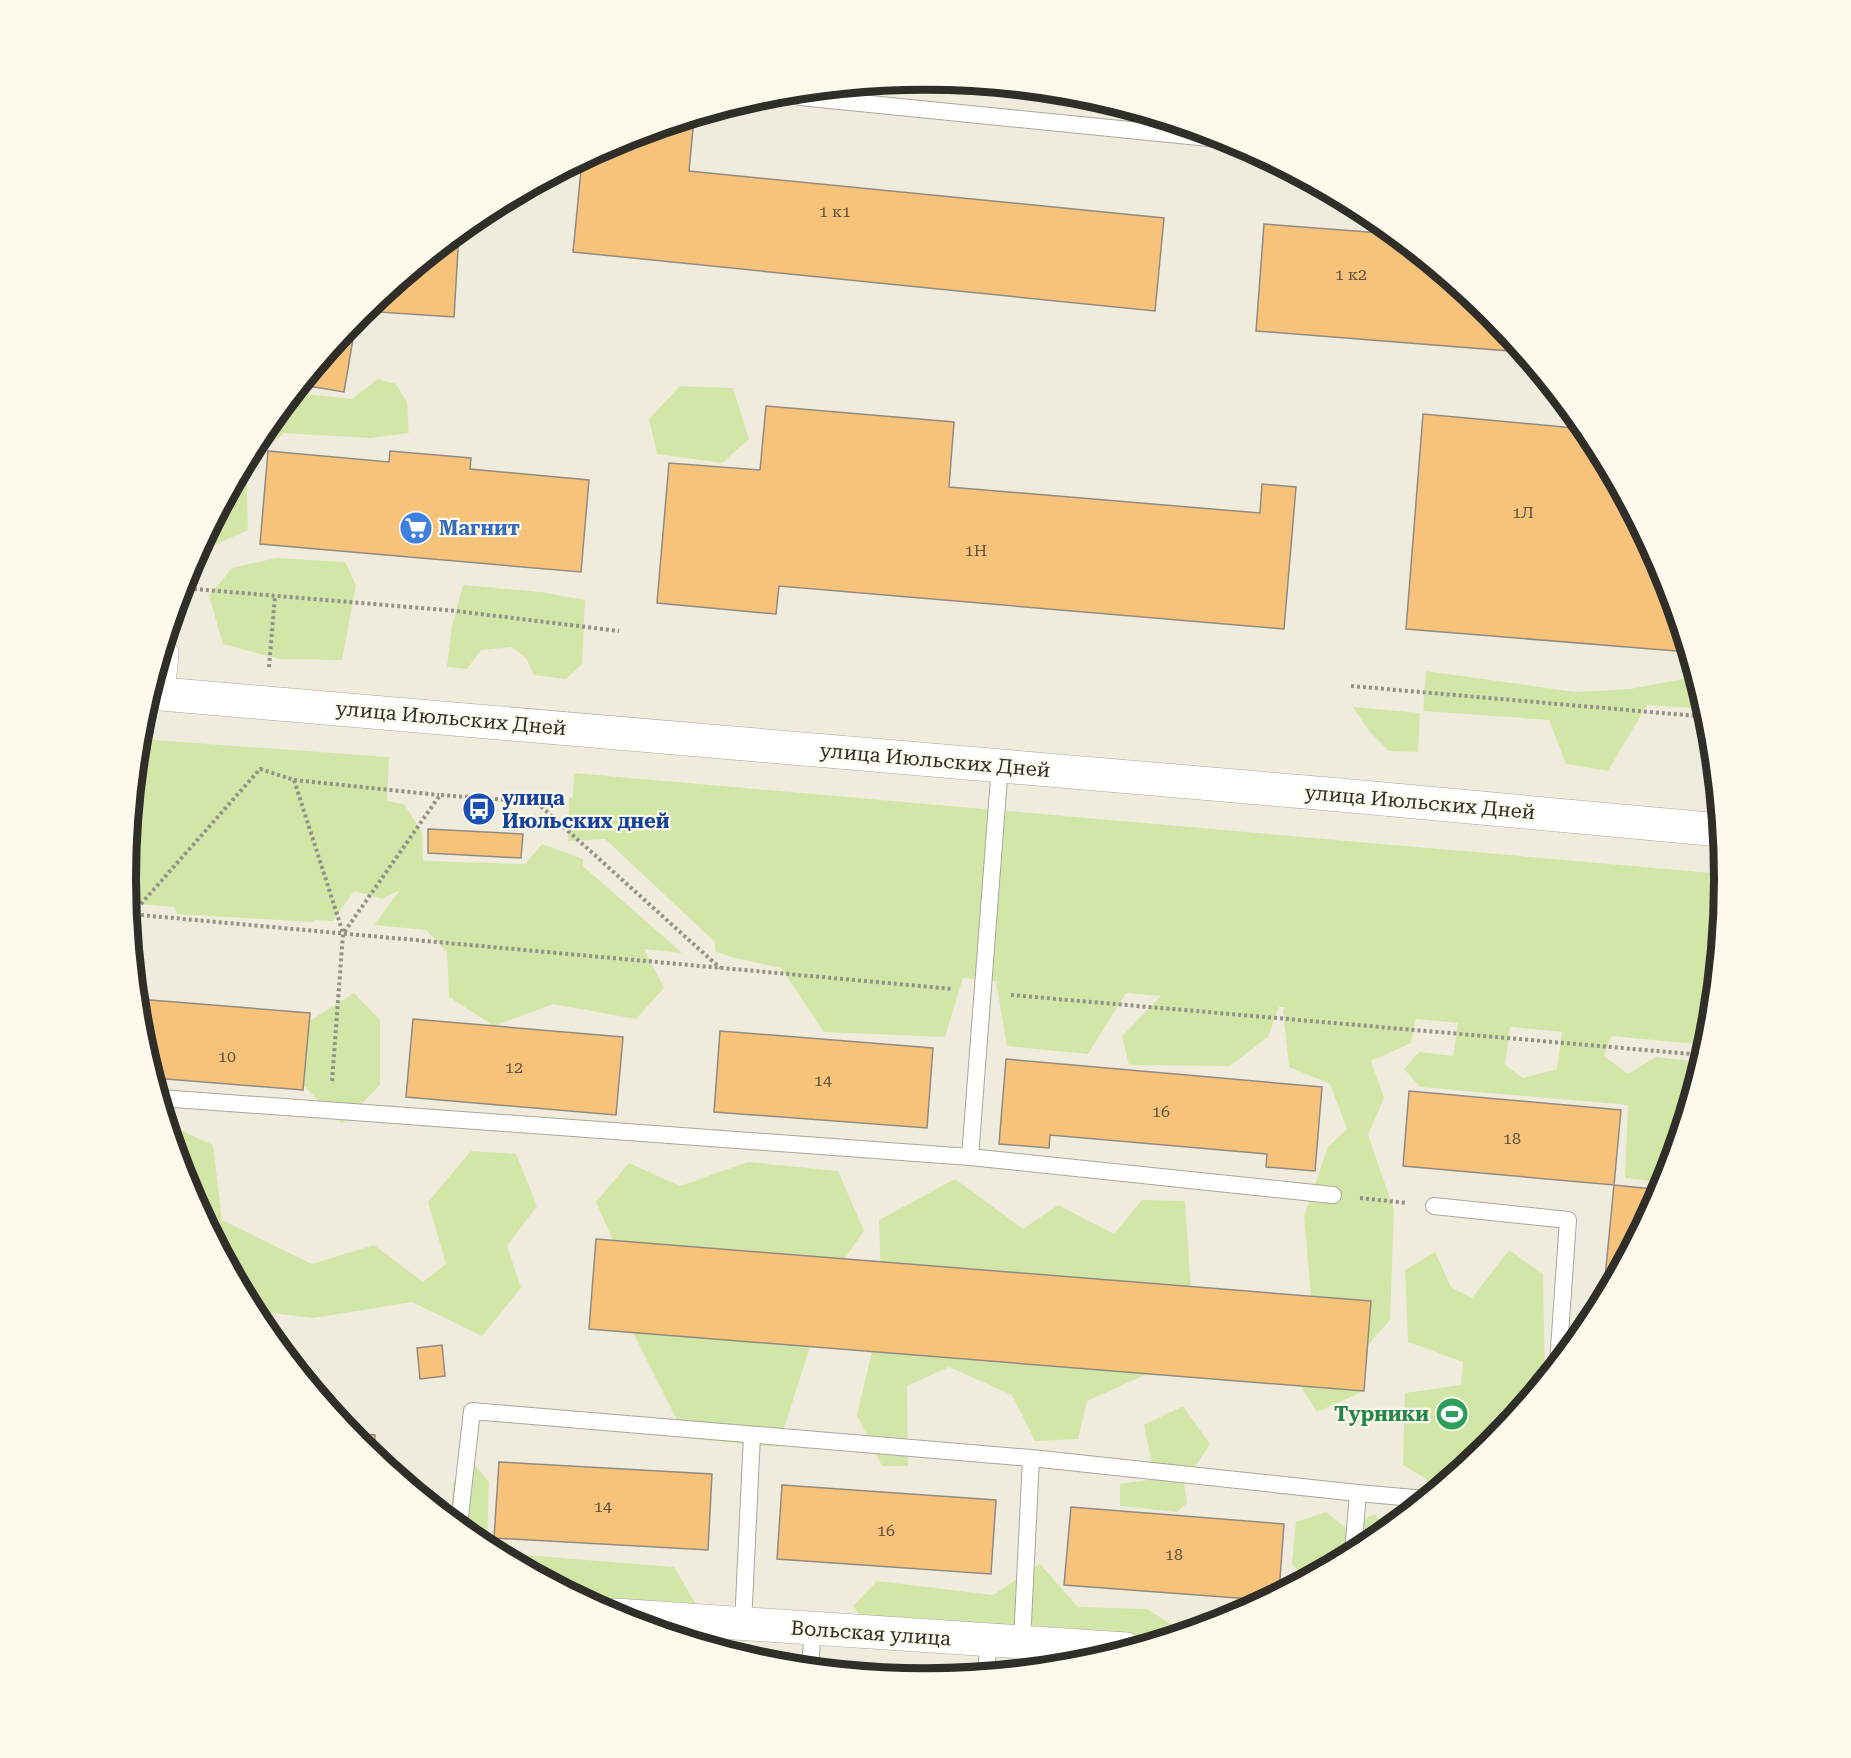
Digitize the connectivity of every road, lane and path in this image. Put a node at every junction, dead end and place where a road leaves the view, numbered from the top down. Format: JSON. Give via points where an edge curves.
{"nodes":[{"id":1,"x":814,"y":98,"type":"edge"},
{"id":2,"x":1190,"y":136,"type":"edge"},
{"id":3,"x":192,"y":589,"type":"edge"},
{"id":4,"x":274,"y":596,"type":"junction"},
{"id":5,"x":619,"y":631,"type":"dead end"},
{"id":6,"x":1351,"y":686,"type":"dead end"},
{"id":7,"x":159,"y":693,"type":"edge"},
{"id":8,"x":266,"y":703,"type":"junction"},
{"id":9,"x":1697,"y":716,"type":"edge"},
{"id":10,"x":1000,"y":765,"type":"junction"},
{"id":11,"x":294,"y":780,"type":"junction"},
{"id":12,"x":440,"y":795,"type":"junction"},
{"id":13,"x":1713,"y":829,"type":"edge"},
{"id":14,"x":137,"y":907,"type":"edge"},
{"id":15,"x":137,"y":915,"type":"edge"},
{"id":16,"x":343,"y":934,"type":"junction"},
{"id":17,"x":720,"y":969,"type":"junction"},
{"id":18,"x":984,"y":992,"type":"junction"},
{"id":19,"x":1694,"y":1054,"type":"edge"},
{"id":20,"x":168,"y":1099,"type":"edge"},
{"id":21,"x":330,"y":1110,"type":"junction"},
{"id":22,"x":970,"y":1157,"type":"junction"},
{"id":23,"x":1333,"y":1195,"type":"joint"},
{"id":24,"x":1434,"y":1206,"type":"joint"},
{"id":25,"x":1559,"y":1348,"type":"edge"},
{"id":26,"x":752,"y":1434,"type":"junction"},
{"id":27,"x":1031,"y":1458,"type":"junction"},
{"id":28,"x":1358,"y":1492,"type":"junction"},
{"id":29,"x":1415,"y":1498,"type":"edge"},
{"id":30,"x":460,"y":1516,"type":"edge"},
{"id":31,"x":1354,"y":1541,"type":"edge"},
{"id":32,"x":649,"y":1617,"type":"edge"},
{"id":33,"x":743,"y":1624,"type":"junction"},
{"id":34,"x":813,"y":1628,"type":"junction"},
{"id":35,"x":988,"y":1640,"type":"junction"},
{"id":36,"x":1022,"y":1642,"type":"junction"},
{"id":37,"x":1100,"y":1648,"type":"edge"},
{"id":38,"x":811,"y":1659,"type":"edge"},
{"id":39,"x":986,"y":1665,"type":"edge"}],
"edges":[{"from":1,"to":2,"type":"lane"},
{"from":3,"to":4,"type":"path"},
{"from":4,"to":5,"type":"path","via":[[456,611]]},
{"from":4,"to":8,"type":"path"},
{"from":6,"to":9,"type":"path"},
{"from":7,"to":8,"type":"street","name":"улица Июльских Дней"},
{"from":8,"to":10,"type":"street","name":"улица Июльских Дней"},
{"from":10,"to":13,"type":"street","name":"улица Июльских Дней"},
{"from":10,"to":18,"type":"lane"},
{"from":11,"to":12,"type":"path"},
{"from":11,"to":14,"type":"path","via":[[260,769]]},
{"from":11,"to":16,"type":"path"},
{"from":12,"to":16,"type":"path"},
{"from":12,"to":17,"type":"path","via":[[536,802]]},
{"from":15,"to":16,"type":"path"},
{"from":16,"to":17,"type":"path"},
{"from":16,"to":21,"type":"path"},
{"from":17,"to":18,"type":"path"},
{"from":18,"to":19,"type":"path"},
{"from":18,"to":22,"type":"lane"},
{"from":20,"to":21,"type":"lane"},
{"from":21,"to":22,"type":"lane"},
{"from":22,"to":23,"type":"lane"},
{"from":23,"to":24,"type":"path"},
{"from":24,"to":25,"type":"lane","via":[[1568,1220]]},
{"from":26,"to":27,"type":"lane"},
{"from":26,"to":30,"type":"lane","via":[[472,1411]]},
{"from":26,"to":33,"type":"lane"},
{"from":27,"to":28,"type":"lane"},
{"from":27,"to":36,"type":"lane"},
{"from":28,"to":29,"type":"lane"},
{"from":28,"to":31,"type":"lane"},
{"from":32,"to":33,"type":"street","name":"Вольская улица"},
{"from":33,"to":34,"type":"street","name":"Вольская улица"},
{"from":34,"to":35,"type":"street","name":"Вольская улица"},
{"from":34,"to":38,"type":"lane"},
{"from":35,"to":36,"type":"street","name":"Вольская улица"},
{"from":35,"to":39,"type":"lane"},
{"from":36,"to":37,"type":"street","name":"Вольская улица"}]}
